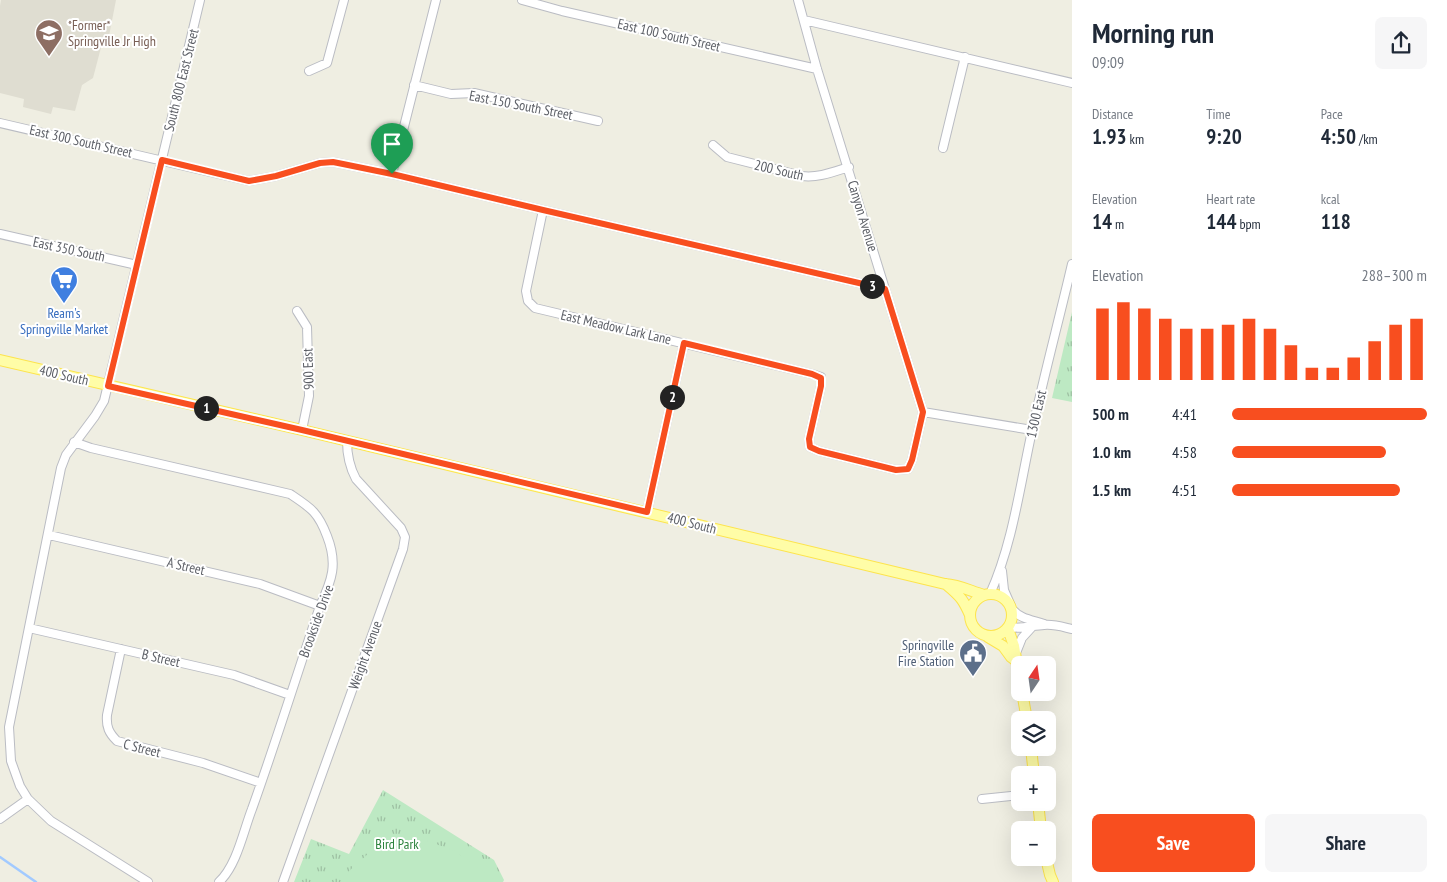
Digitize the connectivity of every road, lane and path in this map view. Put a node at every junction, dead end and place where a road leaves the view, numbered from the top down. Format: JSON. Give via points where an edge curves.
{"nodes":[{"id":1,"x":200,"y":0,"type":"edge"},
{"id":2,"x":344,"y":0,"type":"edge"},
{"id":3,"x":436,"y":0,"type":"edge"},
{"id":4,"x":522,"y":0,"type":"edge"},
{"id":5,"x":798,"y":0,"type":"edge"},
{"id":6,"x":804,"y":20,"type":"junction"},
{"id":7,"x":965,"y":57,"type":"junction"},
{"id":8,"x":817,"y":69,"type":"junction"},
{"id":9,"x":309,"y":71,"type":"dead end"},
{"id":10,"x":1072,"y":83,"type":"edge"},
{"id":11,"x":414,"y":86,"type":"junction"},
{"id":12,"x":598,"y":121,"type":"dead end"},
{"id":13,"x":0,"y":122,"type":"edge"},
{"id":14,"x":713,"y":145,"type":"dead end"},
{"id":15,"x":943,"y":148,"type":"dead end"},
{"id":16,"x":162,"y":160,"type":"junction"},
{"id":17,"x":848,"y":167,"type":"junction"},
{"id":18,"x":392,"y":174,"type":"junction"},
{"id":19,"x":543,"y":210,"type":"junction"},
{"id":20,"x":0,"y":234,"type":"edge"},
{"id":21,"x":137,"y":264,"type":"junction"},
{"id":22,"x":1072,"y":264,"type":"edge"},
{"id":23,"x":1070,"y":280,"type":"edge"},
{"id":24,"x":885,"y":289,"type":"junction"},
{"id":25,"x":297,"y":311,"type":"dead end"},
{"id":26,"x":684,"y":343,"type":"junction"},
{"id":27,"x":0,"y":360,"type":"edge"},
{"id":28,"x":108,"y":386,"type":"junction"},
{"id":29,"x":923,"y":412,"type":"junction"},
{"id":30,"x":302,"y":430,"type":"junction"},
{"id":31,"x":1032,"y":430,"type":"junction"},
{"id":32,"x":348,"y":441,"type":"junction"},
{"id":33,"x":74,"y":442,"type":"junction"},
{"id":34,"x":647,"y":512,"type":"junction"},
{"id":35,"x":49,"y":535,"type":"junction"},
{"id":36,"x":1002,"y":564,"type":"junction"},
{"id":37,"x":945,"y":584,"type":"junction"},
{"id":38,"x":987,"y":594,"type":"junction"},
{"id":39,"x":320,"y":606,"type":"junction"},
{"id":40,"x":1011,"y":607,"type":"junction"},
{"id":41,"x":970,"y":615,"type":"junction"},
{"id":42,"x":1046,"y":625,"type":"junction"},
{"id":43,"x":1033,"y":626,"type":"junction"},
{"id":44,"x":29,"y":628,"type":"junction"},
{"id":45,"x":1008,"y":628,"type":"junction"},
{"id":46,"x":1072,"y":629,"type":"edge"},
{"id":47,"x":987,"y":636,"type":"junction"},
{"id":48,"x":121,"y":649,"type":"junction"},
{"id":49,"x":1015,"y":656,"type":"edge"},
{"id":50,"x":1015,"y":656,"type":"edge"},
{"id":51,"x":1011,"y":657,"type":"edge"},
{"id":52,"x":290,"y":695,"type":"junction"},
{"id":53,"x":261,"y":783,"type":"junction"},
{"id":54,"x":1011,"y":796,"type":"edge"},
{"id":55,"x":28,"y":799,"type":"junction"},
{"id":56,"x":982,"y":799,"type":"dead end"},
{"id":57,"x":0,"y":819,"type":"edge"},
{"id":58,"x":1048,"y":866,"type":"edge"},
{"id":59,"x":148,"y":882,"type":"edge"},
{"id":60,"x":219,"y":882,"type":"edge"},
{"id":61,"x":283,"y":882,"type":"edge"},
{"id":62,"x":1053,"y":882,"type":"edge"}],
"edges":[{"from":1,"to":16,"type":"street","name":"South 800 East Street"},
{"from":2,"to":9,"type":"street","via":[[327,63]]},
{"from":3,"to":11,"type":"street"},
{"from":4,"to":8,"type":"street","name":"East 100 South Street"},
{"from":5,"to":6,"type":"street","name":"Canyon Avenue"},
{"from":6,"to":7,"type":"street"},
{"from":6,"to":8,"type":"street","name":"Canyon Avenue"},
{"from":7,"to":10,"type":"street"},
{"from":7,"to":15,"type":"street"},
{"from":8,"to":17,"type":"street","name":"Canyon Avenue"},
{"from":11,"to":12,"type":"street","name":"East 150 South Street","via":[[451,94],[474,93]]},
{"from":11,"to":18,"type":"street"},
{"from":13,"to":16,"type":"street","name":"East 300 South Street"},
{"from":14,"to":17,"type":"street","name":"200 South","via":[[727,157],[802,176],[820,176]]},
{"from":16,"to":18,"type":"street","name":"East 300 South Street","via":[[249,181],[333,162]]},
{"from":16,"to":21,"type":"street","name":"South 800 East Street"},
{"from":17,"to":24,"type":"street","name":"Canyon Avenue"},
{"from":18,"to":19,"type":"street","name":"East 300 South Street"},
{"from":19,"to":24,"type":"street","name":"East 300 South Street"},
{"from":19,"to":26,"type":"street","name":"East Meadow Lark Lane","via":[[526,291],[528,301],[535,308]]},
{"from":20,"to":21,"type":"street","name":"East 350 South"},
{"from":21,"to":28,"type":"street","name":"South 800 East Street"},
{"from":22,"to":23,"type":"street","name":"1300 East"},
{"from":23,"to":31,"type":"street","name":"1300 East"},
{"from":24,"to":29,"type":"street","name":"Canyon Avenue"},
{"from":25,"to":30,"type":"street","name":"900 East","via":[[307,327],[309,396]]},
{"from":26,"to":29,"type":"street","name":"East Meadow Lark Lane","via":[[821,378],[809,439],[810,447],[819,451],[896,470],[908,469]]},
{"from":26,"to":34,"type":"street"},
{"from":27,"to":28,"type":"main road","name":"400 South"},
{"from":28,"to":30,"type":"main road","name":"400 South"},
{"from":28,"to":33,"type":"street","via":[[95,416]]},
{"from":29,"to":31,"type":"street"},
{"from":30,"to":32,"type":"main road","name":"400 South"},
{"from":31,"to":36,"type":"street","name":"1300 East"},
{"from":32,"to":34,"type":"main road","name":"400 South"},
{"from":32,"to":61,"type":"street","name":"Weight Avenue","via":[[352,472],[400,528],[405,537],[404,549]]},
{"from":33,"to":35,"type":"street","via":[[61,468]]},
{"from":33,"to":39,"type":"street","name":"Brookside Drive","via":[[278,490],[307,505],[323,525],[333,553],[330,584]]},
{"from":34,"to":37,"type":"main road","name":"400 South"},
{"from":35,"to":39,"type":"street","name":"A Street","via":[[260,584]]},
{"from":35,"to":44,"type":"street"},
{"from":36,"to":38,"type":"street","name":"1300 East"},
{"from":36,"to":40,"type":"street","name":"1300 East","via":[[1004,590]]},
{"from":37,"to":38,"type":"main road","name":"400 South"},
{"from":37,"to":41,"type":"main road","name":"400 South","via":[[963,600]]},
{"from":38,"to":40,"type":"main road","via":[[1003,597]]},
{"from":38,"to":41,"type":"main road","via":[[974,602]]},
{"from":39,"to":52,"type":"street","name":"Brookside Drive"},
{"from":40,"to":42,"type":"street","via":[[1016,614]]},
{"from":40,"to":45,"type":"main road","via":[[1012,622]]},
{"from":41,"to":47,"type":"main road","via":[[976,631]]},
{"from":42,"to":43,"type":"street"},
{"from":42,"to":46,"type":"street"},
{"from":43,"to":45,"type":"street"},
{"from":43,"to":50,"type":"street","via":[[1022,638]]},
{"from":44,"to":48,"type":"street","name":"B Street"},
{"from":44,"to":55,"type":"street","via":[[9,727],[11,761]]},
{"from":45,"to":47,"type":"main road","via":[[999,636]]},
{"from":45,"to":49,"type":"main road"},
{"from":47,"to":51,"type":"main road","via":[[1003,646]]},
{"from":48,"to":52,"type":"street","name":"B Street","via":[[234,675]]},
{"from":48,"to":53,"type":"street","name":"C Street","via":[[106,725],[117,742],[203,762]]},
{"from":52,"to":53,"type":"street","name":"Brookside Drive"},
{"from":53,"to":60,"type":"street","name":"Brookside Drive","via":[[233,862]]},
{"from":54,"to":56,"type":"street"},
{"from":55,"to":57,"type":"street"},
{"from":55,"to":59,"type":"street","via":[[51,821]]},
{"from":58,"to":62,"type":"main road"}]}
